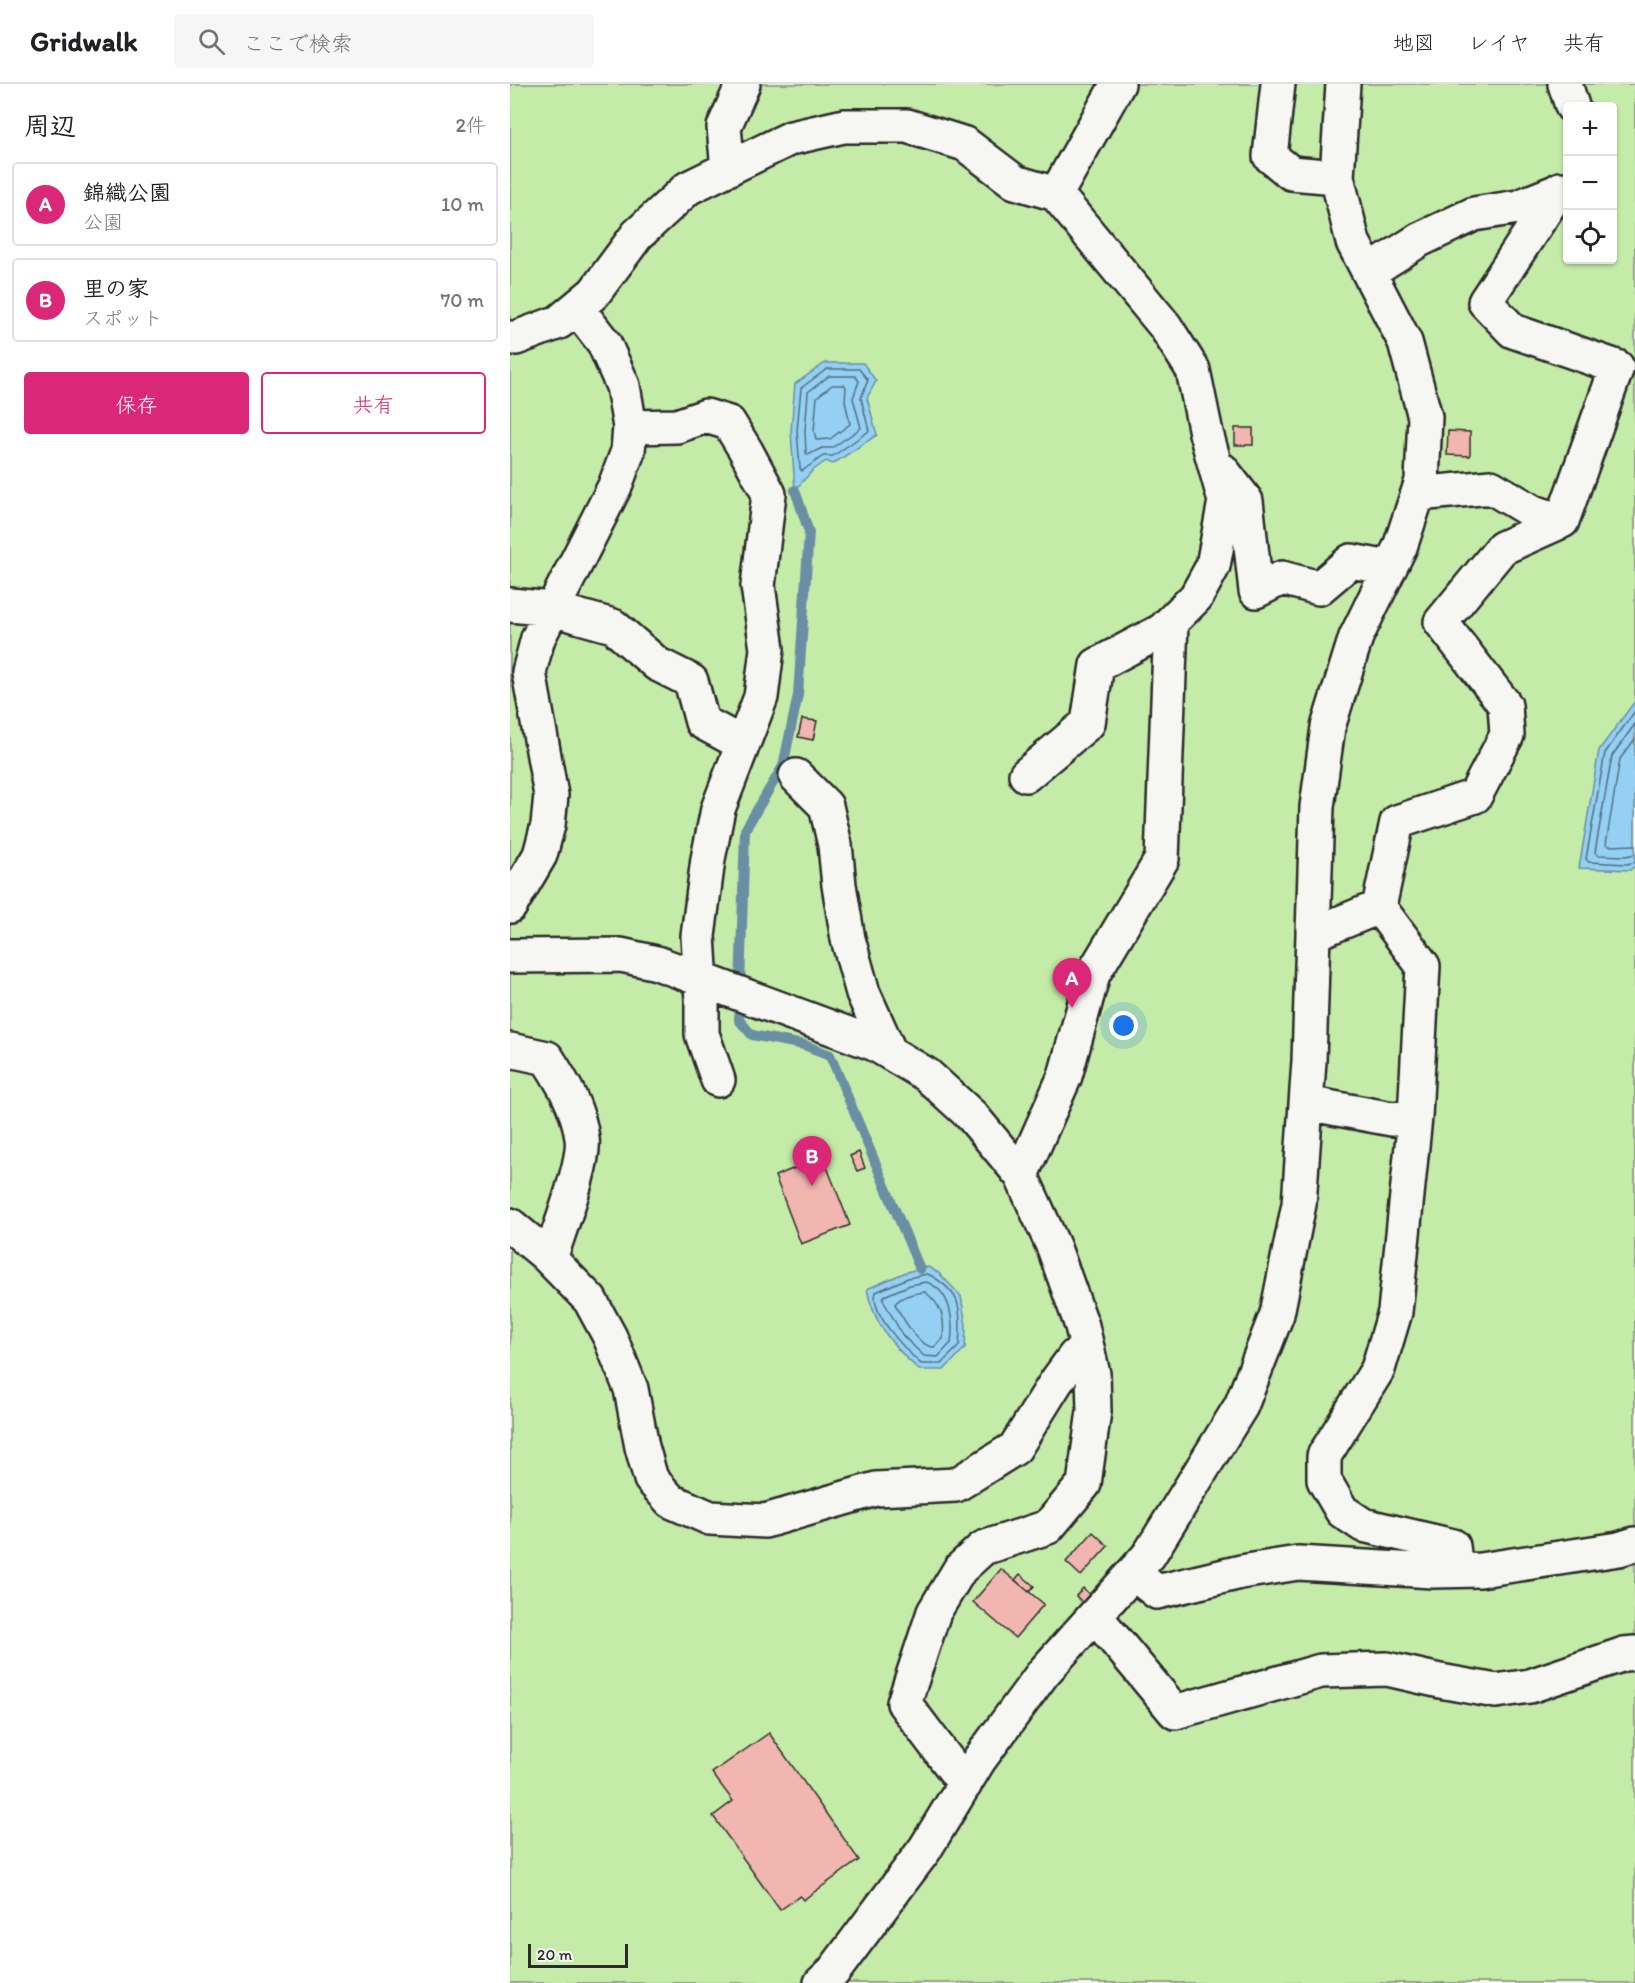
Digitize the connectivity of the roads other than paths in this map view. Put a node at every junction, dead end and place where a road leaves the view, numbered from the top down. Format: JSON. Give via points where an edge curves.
{"nodes":[{"id":1,"x":743,"y":84,"type":"edge"},
{"id":2,"x":1118,"y":84,"type":"edge"},
{"id":3,"x":1278,"y":84,"type":"edge"},
{"id":4,"x":1342,"y":84,"type":"edge"},
{"id":5,"x":1565,"y":84,"type":"edge"},
{"id":6,"x":1571,"y":102,"type":"edge"},
{"id":7,"x":728,"y":169,"type":"junction"},
{"id":8,"x":1337,"y":177,"type":"junction"},
{"id":9,"x":1563,"y":184,"type":"edge"},
{"id":10,"x":1056,"y":194,"type":"junction"},
{"id":11,"x":1369,"y":272,"type":"junction"},
{"id":12,"x":577,"y":308,"type":"junction"},
{"id":13,"x":510,"y":338,"type":"edge"},
{"id":14,"x":630,"y":427,"type":"junction"},
{"id":15,"x":1214,"y":458,"type":"junction"},
{"id":16,"x":1418,"y":494,"type":"junction"},
{"id":17,"x":1562,"y":521,"type":"junction"},
{"id":18,"x":1389,"y":568,"type":"junction"},
{"id":19,"x":510,"y":605,"type":"edge"},
{"id":20,"x":552,"y":609,"type":"junction"},
{"id":21,"x":1171,"y":622,"type":"junction"},
{"id":22,"x":523,"y":701,"type":"edge"},
{"id":23,"x":743,"y":744,"type":"junction"},
{"id":24,"x":1026,"y":775,"type":"dead end"},
{"id":25,"x":796,"y":776,"type":"dead end"},
{"id":26,"x":510,"y":906,"type":"edge"},
{"id":27,"x":1379,"y":907,"type":"junction"},
{"id":28,"x":1313,"y":934,"type":"junction"},
{"id":29,"x":510,"y":956,"type":"edge"},
{"id":30,"x":701,"y":979,"type":"junction"},
{"id":31,"x":510,"y":1050,"type":"edge"},
{"id":32,"x":890,"y":1053,"type":"junction"},
{"id":33,"x":718,"y":1080,"type":"dead end"},
{"id":34,"x":1306,"y":1103,"type":"junction"},
{"id":35,"x":1415,"y":1117,"type":"junction"},
{"id":36,"x":1021,"y":1175,"type":"junction"},
{"id":37,"x":510,"y":1225,"type":"edge"},
{"id":38,"x":550,"y":1259,"type":"junction"},
{"id":39,"x":1088,"y":1351,"type":"junction"},
{"id":40,"x":1635,"y":1544,"type":"edge"},
{"id":41,"x":1456,"y":1570,"type":"junction"},
{"id":42,"x":1133,"y":1573,"type":"junction"},
{"id":43,"x":1095,"y":1616,"type":"junction"},
{"id":44,"x":1635,"y":1653,"type":"edge"},
{"id":45,"x":965,"y":1784,"type":"junction"},
{"id":46,"x":821,"y":1983,"type":"edge"}],
"edges":[{"from":1,"to":7,"type":"street","via":[[724,127]]},
{"from":2,"to":10,"type":"street"},
{"from":3,"to":8,"type":"street","via":[[1270,156],[1291,173]]},
{"from":4,"to":8,"type":"street"},
{"from":5,"to":6,"type":"street"},
{"from":7,"to":10,"type":"street","via":[[791,138],[844,126],[907,126],[965,144],[1015,182]]},
{"from":7,"to":12,"type":"street","via":[[688,188],[637,235],[594,293]]},
{"from":8,"to":11,"type":"street","via":[[1353,242]]},
{"from":9,"to":11,"type":"street","via":[[1518,207],[1474,214],[1419,240]]},
{"from":9,"to":17,"type":"street","via":[[1485,302],[1513,331],[1617,367]]},
{"from":10,"to":15,"type":"street","via":[[1165,326],[1193,370]]},
{"from":11,"to":16,"type":"street","via":[[1405,342],[1425,417]]},
{"from":12,"to":13,"type":"street","via":[[559,322]]},
{"from":12,"to":14,"type":"street","via":[[604,343],[623,386]]},
{"from":14,"to":20,"type":"street","via":[[628,451],[615,486]]},
{"from":14,"to":23,"type":"street","via":[[676,426],[706,416],[729,423],[769,494],[758,586],[767,649],[761,697]]},
{"from":15,"to":18,"type":"street","via":[[1246,501],[1256,591],[1282,578],[1319,588],[1352,561]]},
{"from":15,"to":21,"type":"street","via":[[1225,501],[1213,566],[1196,597]]},
{"from":16,"to":17,"type":"street","via":[[1491,487],[1533,512]]},
{"from":16,"to":18,"type":"street"},
{"from":17,"to":27,"type":"street","via":[[1502,548],[1441,622],[1505,705],[1507,735],[1475,796],[1397,822]]},
{"from":18,"to":28,"type":"street","via":[[1356,637],[1328,727],[1317,807]]},
{"from":19,"to":20,"type":"street"},
{"from":20,"to":22,"type":"street","via":[[538,638]]},
{"from":20,"to":23,"type":"street","via":[[613,626],[657,664],[691,681],[702,722]]},
{"from":21,"to":24,"type":"street","via":[[1097,665],[1088,723]]},
{"from":21,"to":36,"type":"street","via":[[1162,859],[1093,974],[1065,1076]]},
{"from":22,"to":26,"type":"street","via":[[551,795],[540,855]]},
{"from":23,"to":30,"type":"street","via":[[718,809],[708,860],[698,936]]},
{"from":25,"to":32,"type":"street","via":[[826,806],[848,939],[863,993]]},
{"from":27,"to":28,"type":"street"},
{"from":27,"to":35,"type":"street","via":[[1423,966]]},
{"from":28,"to":34,"type":"street"},
{"from":29,"to":30,"type":"street","via":[[621,955]]},
{"from":30,"to":32,"type":"street"},
{"from":30,"to":33,"type":"street","via":[[702,1034]]},
{"from":31,"to":38,"type":"street","via":[[547,1058],[570,1094],[583,1139],[579,1166]]},
{"from":32,"to":36,"type":"street","via":[[927,1075],[972,1116]]},
{"from":34,"to":35,"type":"street","via":[[1392,1119]]},
{"from":34,"to":42,"type":"street","via":[[1299,1204],[1276,1314],[1241,1406],[1149,1555]]},
{"from":35,"to":41,"type":"street","via":[[1395,1312],[1378,1369],[1324,1456],[1324,1479],[1342,1511],[1363,1525],[1453,1546]]},
{"from":36,"to":39,"type":"street","via":[[1054,1248]]},
{"from":37,"to":38,"type":"street"},
{"from":38,"to":39,"type":"street","via":[[590,1300],[610,1337],[631,1389],[651,1479],[671,1501],[710,1518],[765,1521],[876,1489],[956,1485],[1015,1448],[1075,1356]]},
{"from":39,"to":45,"type":"street","via":[[1095,1411],[1084,1484],[1048,1527],[983,1548],[960,1569],[934,1612],[904,1703]]},
{"from":40,"to":41,"type":"street","via":[[1537,1563]]},
{"from":41,"to":42,"type":"street","via":[[1298,1563],[1157,1592]]},
{"from":42,"to":43,"type":"street"},
{"from":43,"to":44,"type":"street","via":[[1175,1712],[1322,1671],[1387,1669],[1496,1690],[1530,1686]]},
{"from":43,"to":45,"type":"street","via":[[1043,1673]]},
{"from":45,"to":46,"type":"street","via":[[925,1849]]}]}
